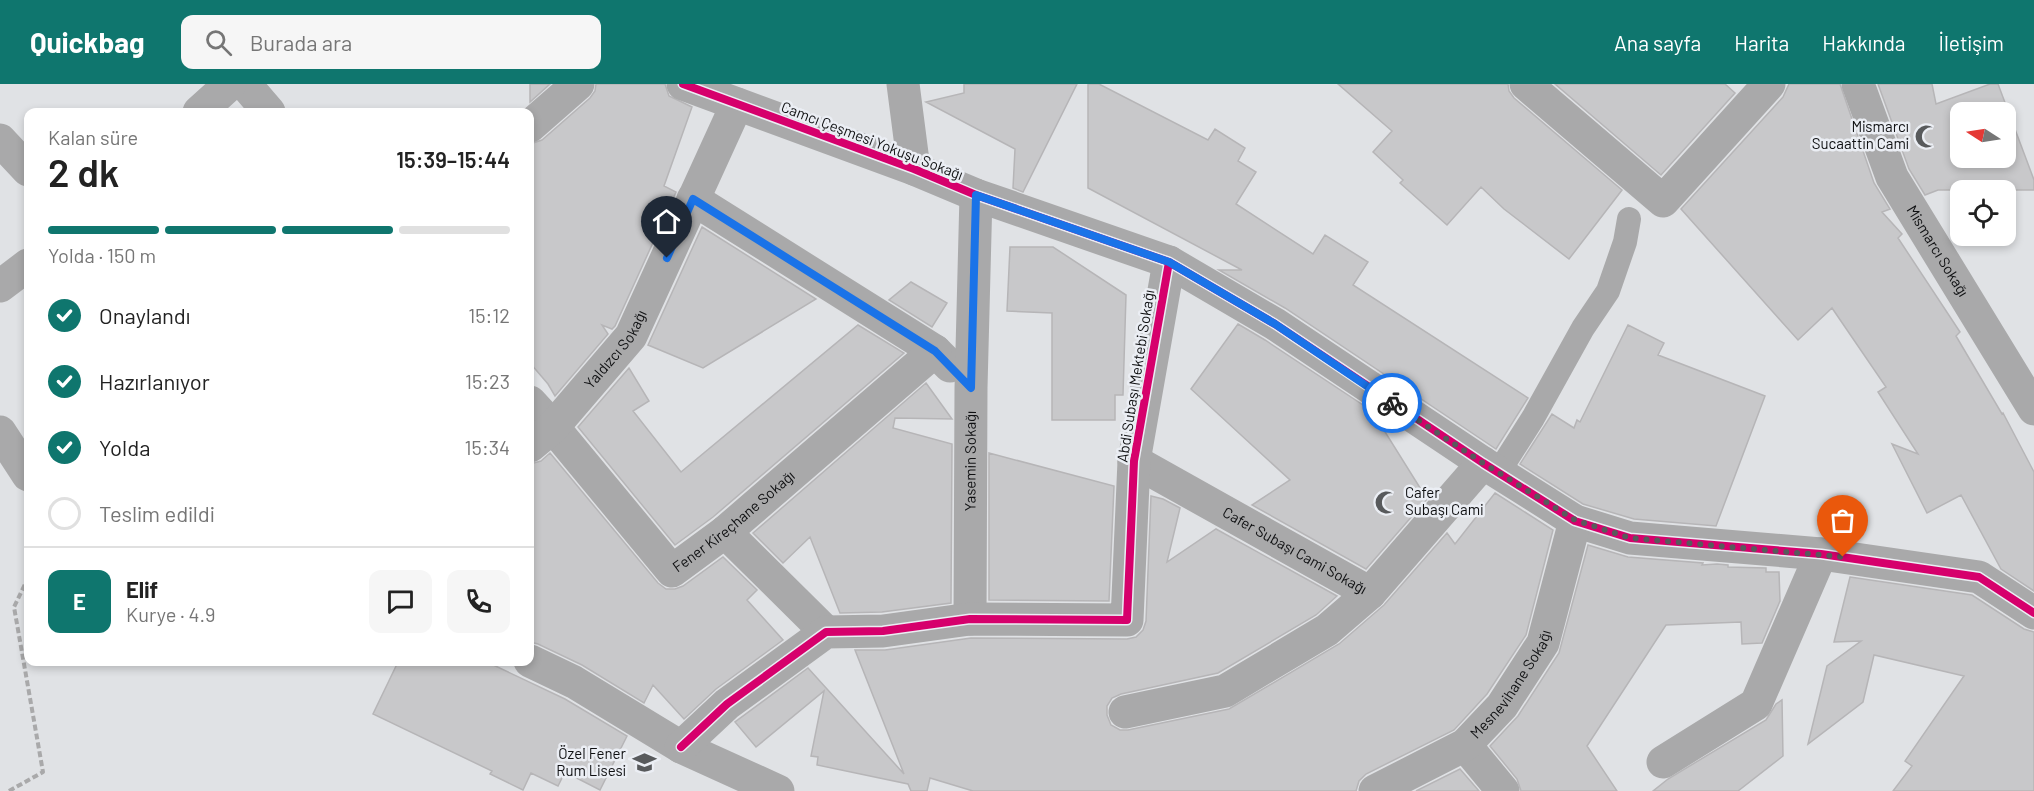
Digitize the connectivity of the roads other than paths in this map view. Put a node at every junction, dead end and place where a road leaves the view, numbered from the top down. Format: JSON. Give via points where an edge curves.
{"nodes":[{"id":1,"x":230,"y":84,"type":"edge"},
{"id":2,"x":245,"y":84,"type":"edge"},
{"id":3,"x":578,"y":84,"type":"edge"},
{"id":4,"x":683,"y":84,"type":"edge"},
{"id":5,"x":903,"y":84,"type":"edge"},
{"id":6,"x":1526,"y":84,"type":"edge"},
{"id":7,"x":1769,"y":84,"type":"edge"},
{"id":8,"x":1858,"y":84,"type":"edge"},
{"id":9,"x":737,"y":105,"type":"junction"},
{"id":10,"x":203,"y":108,"type":"edge"},
{"id":11,"x":266,"y":108,"type":"edge"},
{"id":12,"x":534,"y":122,"type":"edge"},
{"id":13,"x":0,"y":140,"type":"edge"},
{"id":14,"x":24,"y":166,"type":"edge"},
{"id":15,"x":914,"y":169,"type":"junction"},
{"id":16,"x":976,"y":195,"type":"junction"},
{"id":17,"x":693,"y":199,"type":"junction"},
{"id":18,"x":1629,"y":219,"type":"dead end"},
{"id":19,"x":1169,"y":262,"type":"junction"},
{"id":20,"x":24,"y":268,"type":"edge"},
{"id":21,"x":0,"y":286,"type":"edge"},
{"id":22,"x":935,"y":351,"type":"junction"},
{"id":23,"x":971,"y":388,"type":"junction"},
{"id":24,"x":2034,"y":409,"type":"edge"},
{"id":25,"x":534,"y":414,"type":"edge"},
{"id":26,"x":0,"y":432,"type":"edge"},
{"id":27,"x":541,"y":436,"type":"edge"},
{"id":28,"x":1134,"y":461,"type":"junction"},
{"id":29,"x":1490,"y":468,"type":"junction"},
{"id":30,"x":24,"y":469,"type":"edge"},
{"id":31,"x":1575,"y":520,"type":"junction"},
{"id":32,"x":725,"y":532,"type":"junction"},
{"id":33,"x":1821,"y":554,"type":"junction"},
{"id":34,"x":1371,"y":593,"type":"junction"},
{"id":35,"x":2034,"y":613,"type":"edge"},
{"id":36,"x":970,"y":620,"type":"junction"},
{"id":37,"x":826,"y":632,"type":"junction"},
{"id":38,"x":534,"y":663,"type":"edge"},
{"id":39,"x":1125,"y":712,"type":"dead end"},
{"id":40,"x":1464,"y":745,"type":"junction"},
{"id":41,"x":681,"y":747,"type":"junction"},
{"id":42,"x":1663,"y":762,"type":"dead end"},
{"id":43,"x":778,"y":791,"type":"edge"},
{"id":44,"x":1375,"y":791,"type":"edge"},
{"id":45,"x":1503,"y":791,"type":"edge"}],
"edges":[{"from":1,"to":10,"type":"street"},
{"from":2,"to":11,"type":"street"},
{"from":3,"to":12,"type":"street"},
{"from":4,"to":9,"type":"street","name":"Camcı Çeşmesi Yokuşu Sokağı"},
{"from":5,"to":15,"type":"street"},
{"from":6,"to":7,"type":"street","via":[[1663,201]]},
{"from":8,"to":24,"type":"street","name":"Mismarcı Sokağı","via":[[1892,177]]},
{"from":9,"to":15,"type":"street","name":"Camcı Çeşmesi Yokuşu Sokağı"},
{"from":9,"to":17,"type":"street","name":"Yaldızcı Sokağı"},
{"from":13,"to":14,"type":"street"},
{"from":15,"to":16,"type":"street","name":"Camcı Çeşmesi Yokuşu Sokağı"},
{"from":16,"to":19,"type":"street","name":"Camcı Çeşmesi Yokuşu Sokağı"},
{"from":16,"to":23,"type":"street","name":"Yasemin Sokağı"},
{"from":17,"to":22,"type":"street"},
{"from":17,"to":27,"type":"street","name":"Yaldızcı Sokağı","via":[[631,336]]},
{"from":18,"to":29,"type":"lane","via":[[1608,291],[1582,328],[1533,418]]},
{"from":19,"to":28,"type":"street","name":"Abdi Subaşı Mektebi Sokağı"},
{"from":19,"to":29,"type":"street","name":"Camcı Çeşmesi Yokuşu Sokağı","via":[[1275,324]]},
{"from":20,"to":21,"type":"street"},
{"from":22,"to":23,"type":"street"},
{"from":22,"to":32,"type":"street","name":"Fener Kireçhane Sokağı"},
{"from":23,"to":36,"type":"street","name":"Yasemin Sokağı"},
{"from":25,"to":27,"type":"street","name":"Fener Kireçhane Sokağı"},
{"from":26,"to":30,"type":"street"},
{"from":27,"to":32,"type":"street","name":"Fener Kireçhane Sokağı","via":[[672,571]]},
{"from":28,"to":34,"type":"street","name":"Cafer Subaşı Cami Sokağı"},
{"from":28,"to":36,"type":"street","name":"Abdi Subaşı Mektebi Sokağı","via":[[1127,620]]},
{"from":29,"to":31,"type":"street","name":"Camcı Çeşmesi Yokuşu Sokağı"},
{"from":29,"to":34,"type":"street","name":"Cafer Subaşı Cami Sokağı"},
{"from":31,"to":33,"type":"street","name":"Camcı Çeşmesi Yokuşu Sokağı","via":[[1630,538]]},
{"from":31,"to":40,"type":"street","name":"Mesnevihane Sokağı","via":[[1543,643],[1502,706]]},
{"from":32,"to":37,"type":"street"},
{"from":33,"to":35,"type":"street","name":"Camcı Çeşmesi Yokuşu Sokağı","via":[[1979,577]]},
{"from":33,"to":42,"type":"street","via":[[1756,704]]},
{"from":34,"to":39,"type":"street","via":[[1327,630],[1225,691]]},
{"from":36,"to":37,"type":"street","name":"Abdi Subaşı Mektebi Sokağı","via":[[883,631]]},
{"from":37,"to":41,"type":"street","via":[[727,704]]},
{"from":38,"to":41,"type":"street","via":[[574,682]]},
{"from":40,"to":44,"type":"street","name":"Mesnevihane Sokağı"},
{"from":40,"to":45,"type":"street"},
{"from":41,"to":43,"type":"street"}]}
